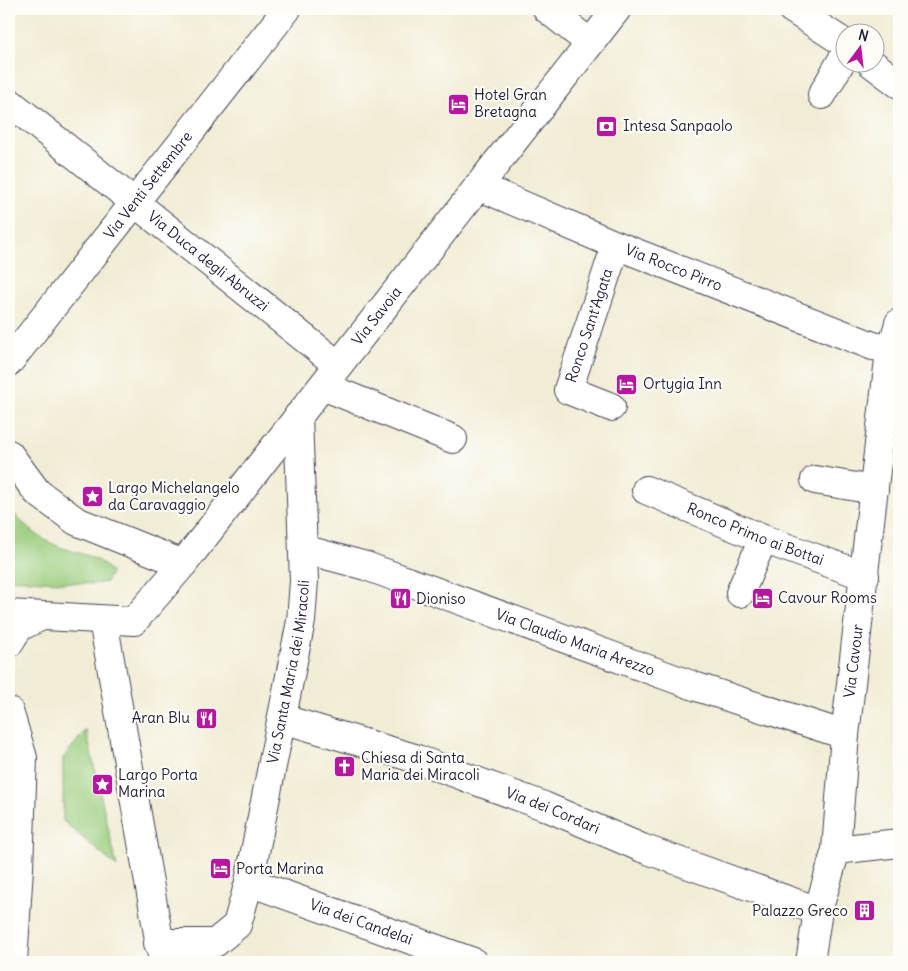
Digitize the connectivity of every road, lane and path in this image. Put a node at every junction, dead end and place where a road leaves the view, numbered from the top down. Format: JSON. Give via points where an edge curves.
{"nodes":[{"id":1,"x":287,"y":9,"type":"edge"},
{"id":2,"x":547,"y":9,"type":"edge"},
{"id":3,"x":617,"y":9,"type":"edge"},
{"id":4,"x":792,"y":9,"type":"edge"},
{"id":5,"x":836,"y":38,"type":"edge"},
{"id":6,"x":590,"y":43,"type":"junction"},
{"id":7,"x":836,"y":70,"type":"edge"},
{"id":8,"x":883,"y":72,"type":"edge"},
{"id":9,"x":899,"y":84,"type":"edge"},
{"id":10,"x":822,"y":94,"type":"dead end"},
{"id":11,"x":9,"y":102,"type":"edge"},
{"id":12,"x":478,"y":186,"type":"junction"},
{"id":13,"x":136,"y":204,"type":"junction"},
{"id":14,"x":616,"y":245,"type":"junction"},
{"id":15,"x":899,"y":324,"type":"edge"},
{"id":16,"x":884,"y":351,"type":"junction"},
{"id":17,"x":9,"y":362,"type":"edge"},
{"id":18,"x":330,"y":375,"type":"junction"},
{"id":19,"x":612,"y":407,"type":"dead end"},
{"id":20,"x":298,"y":416,"type":"junction"},
{"id":21,"x":453,"y":439,"type":"dead end"},
{"id":22,"x":9,"y":454,"type":"edge"},
{"id":23,"x":815,"y":480,"type":"dead end"},
{"id":24,"x":646,"y":490,"type":"dead end"},
{"id":25,"x":874,"y":490,"type":"junction"},
{"id":26,"x":764,"y":539,"type":"junction"},
{"id":27,"x":304,"y":549,"type":"junction"},
{"id":28,"x":183,"y":564,"type":"junction"},
{"id":29,"x":865,"y":576,"type":"junction"},
{"id":30,"x":740,"y":593,"type":"dead end"},
{"id":31,"x":9,"y":614,"type":"edge"},
{"id":32,"x":42,"y":616,"type":"junction"},
{"id":33,"x":103,"y":620,"type":"junction"},
{"id":34,"x":9,"y":643,"type":"edge"},
{"id":35,"x":9,"y":711,"type":"edge"},
{"id":36,"x":283,"y":719,"type":"junction"},
{"id":37,"x":845,"y":735,"type":"junction"},
{"id":38,"x":899,"y":843,"type":"edge"},
{"id":39,"x":836,"y":850,"type":"junction"},
{"id":40,"x":249,"y":882,"type":"junction"},
{"id":41,"x":818,"y":911,"type":"junction"},
{"id":42,"x":160,"y":952,"type":"edge"},
{"id":43,"x":13,"y":962,"type":"edge"},
{"id":44,"x":473,"y":962,"type":"edge"},
{"id":45,"x":810,"y":962,"type":"edge"}],
"edges":[{"from":1,"to":13,"type":"street","name":"Via Venti Settembre"},
{"from":2,"to":6,"type":"street"},
{"from":3,"to":6,"type":"street","name":"Via Savoia"},
{"from":4,"to":5,"type":"street"},
{"from":6,"to":12,"type":"street","name":"Via Savoia"},
{"from":7,"to":10,"type":"street"},
{"from":8,"to":9,"type":"street"},
{"from":11,"to":13,"type":"street","name":"Via Duca degli Abruzzi"},
{"from":12,"to":14,"type":"street","name":"Via Rocco Pirro"},
{"from":12,"to":18,"type":"street","name":"Via Savoia"},
{"from":13,"to":17,"type":"street","name":"Via Venti Settembre"},
{"from":13,"to":18,"type":"street","name":"Via Duca degli Abruzzi"},
{"from":14,"to":16,"type":"street","name":"Via Rocco Pirro"},
{"from":14,"to":19,"type":"street","name":"Ronco Sant'Agata","via":[[568,390]]},
{"from":15,"to":16,"type":"street","name":"Via Cavour"},
{"from":16,"to":25,"type":"street","name":"Via Cavour"},
{"from":18,"to":20,"type":"street","name":"Via Savoia"},
{"from":18,"to":21,"type":"street","name":"Via Duca degli Abruzzi"},
{"from":20,"to":27,"type":"street","name":"Via Santa Maria dei Miracoli"},
{"from":20,"to":28,"type":"street","name":"Via Savoia"},
{"from":22,"to":28,"type":"street","via":[[37,492],[76,521]]},
{"from":23,"to":25,"type":"street"},
{"from":24,"to":26,"type":"street","name":"Ronco Primo ai Bottai"},
{"from":25,"to":29,"type":"street","name":"Via Cavour"},
{"from":26,"to":29,"type":"street","name":"Ronco Primo ai Bottai"},
{"from":26,"to":30,"type":"street"},
{"from":27,"to":36,"type":"street","name":"Via Santa Maria dei Miracoli","via":[[301,621]]},
{"from":27,"to":37,"type":"street","name":"Via Claudio Maria Arezzo","via":[[366,566],[697,687]]},
{"from":28,"to":33,"type":"street","name":"Via Savoia","via":[[134,621]]},
{"from":29,"to":37,"type":"street","name":"Via Cavour"},
{"from":31,"to":32,"type":"street"},
{"from":32,"to":33,"type":"street"},
{"from":32,"to":34,"type":"street","via":[[20,627]]},
{"from":33,"to":42,"type":"street"},
{"from":35,"to":43,"type":"street","via":[[23,758]]},
{"from":36,"to":40,"type":"street","name":"Via Santa Maria dei Miracoli"},
{"from":36,"to":41,"type":"street","name":"Via dei Cordari","via":[[414,758],[544,806],[642,848]]},
{"from":37,"to":39,"type":"street","name":"Via Cavour"},
{"from":38,"to":39,"type":"street"},
{"from":39,"to":41,"type":"street","name":"Via Cavour"},
{"from":40,"to":42,"type":"street","name":"Via Santa Maria dei Miracoli","via":[[237,925],[214,943]]},
{"from":40,"to":44,"type":"street","name":"Via dei Candelai"},
{"from":41,"to":45,"type":"street","name":"Via Cavour"}]}
